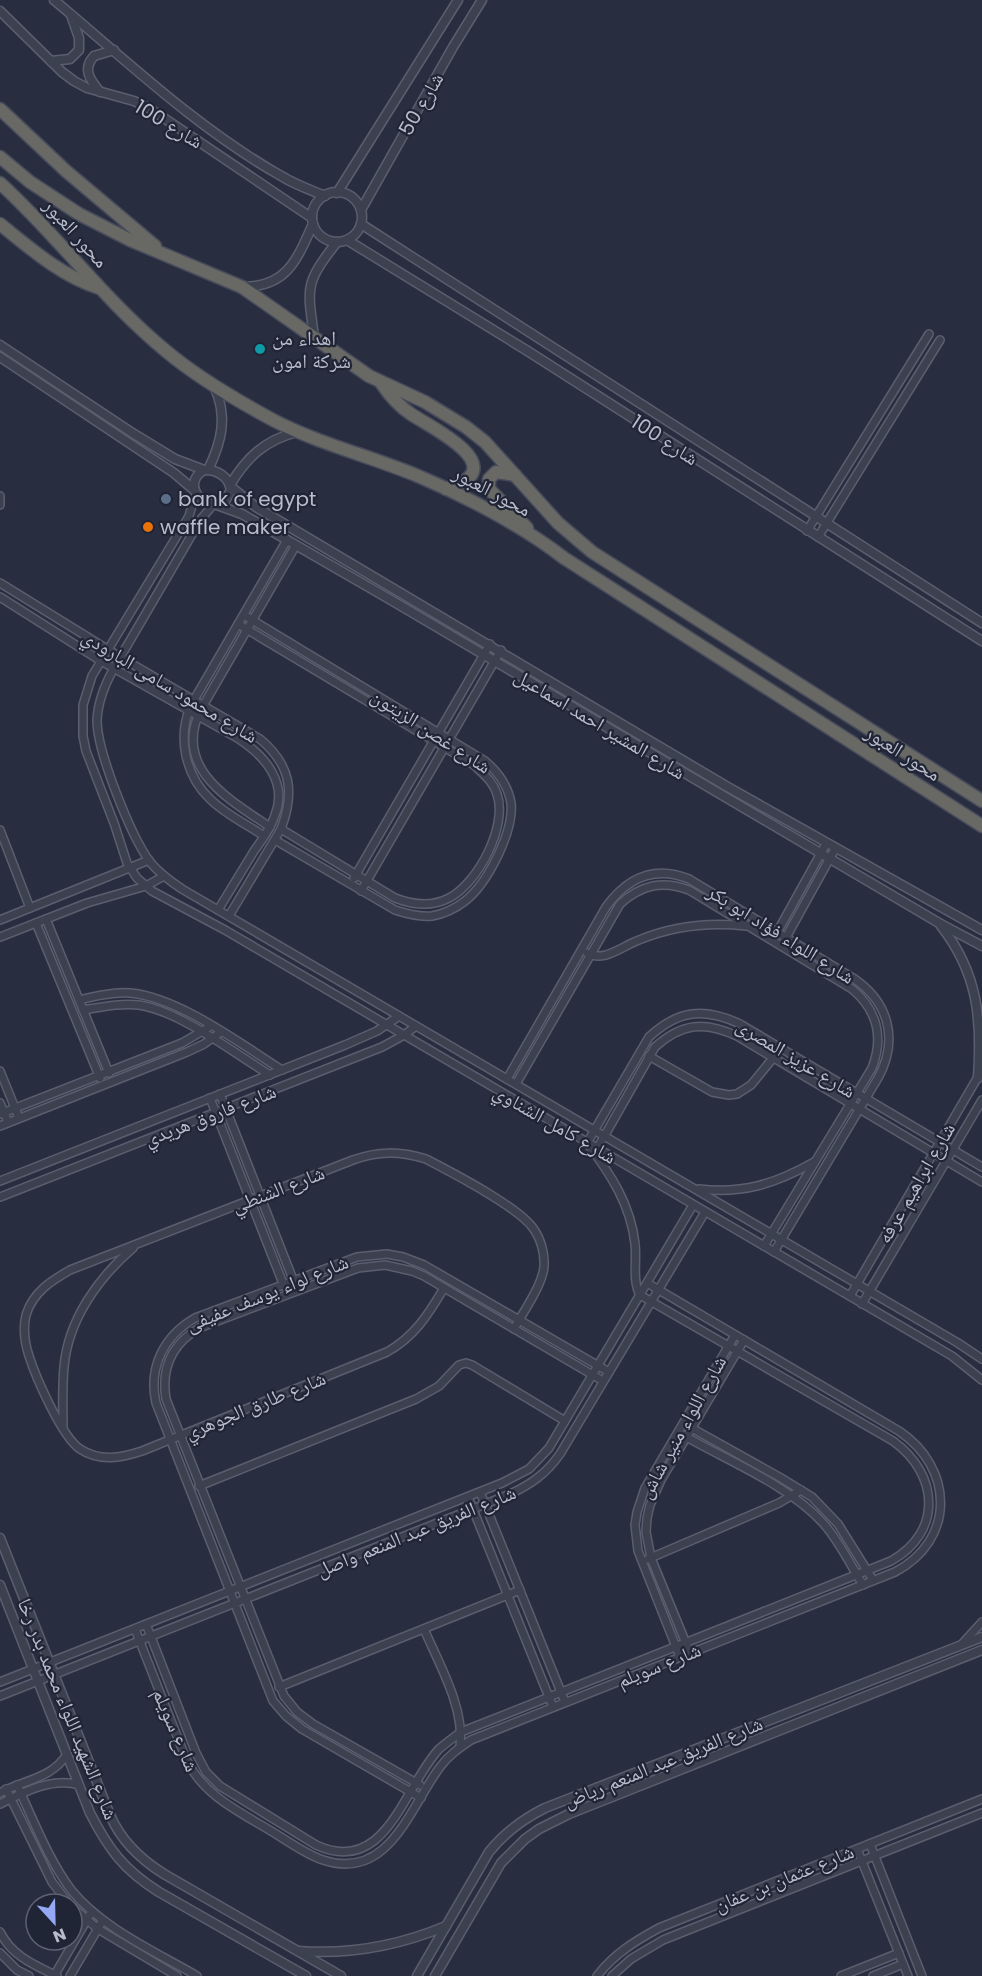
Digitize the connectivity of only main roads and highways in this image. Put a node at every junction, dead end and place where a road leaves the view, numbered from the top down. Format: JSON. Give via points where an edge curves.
{"nodes":[{"id":1,"x":0,"y":109,"type":"edge"},
{"id":2,"x":0,"y":157,"type":"edge"},
{"id":3,"x":0,"y":183,"type":"edge"},
{"id":4,"x":0,"y":224,"type":"edge"},
{"id":5,"x":163,"y":252,"type":"junction"},
{"id":6,"x":100,"y":289,"type":"junction"},
{"id":7,"x":381,"y":382,"type":"junction"},
{"id":8,"x":516,"y":475,"type":"junction"},
{"id":9,"x":446,"y":489,"type":"junction"},
{"id":10,"x":533,"y":535,"type":"junction"},
{"id":11,"x":982,"y":801,"type":"edge"},
{"id":12,"x":982,"y":826,"type":"edge"}],
"edges":[{"from":1,"to":5,"type":"highway","via":[[66,171]]},
{"from":2,"to":5,"type":"highway","name":"محور العبور","via":[[79,214]]},
{"from":3,"to":6,"type":"highway","name":"محور العبور"},
{"from":4,"to":6,"type":"highway","via":[[57,269]]},
{"from":5,"to":7,"type":"highway","name":"محور العبور","via":[[242,287]]},
{"from":6,"to":9,"type":"highway","name":"محور العبور","via":[[166,352],[214,385],[297,432]]},
{"from":7,"to":8,"type":"highway","name":"محور العبور","via":[[466,427]]},
{"from":7,"to":9,"type":"highway","via":[[398,404],[470,456],[470,477]]},
{"from":8,"to":10,"type":"highway","via":[[496,472],[489,479],[489,489]]},
{"from":8,"to":11,"type":"highway","name":"محور العبور","via":[[558,523],[592,552]]},
{"from":9,"to":10,"type":"highway","name":"محور العبور"},
{"from":10,"to":12,"type":"highway","name":"محور العبور"}]}
